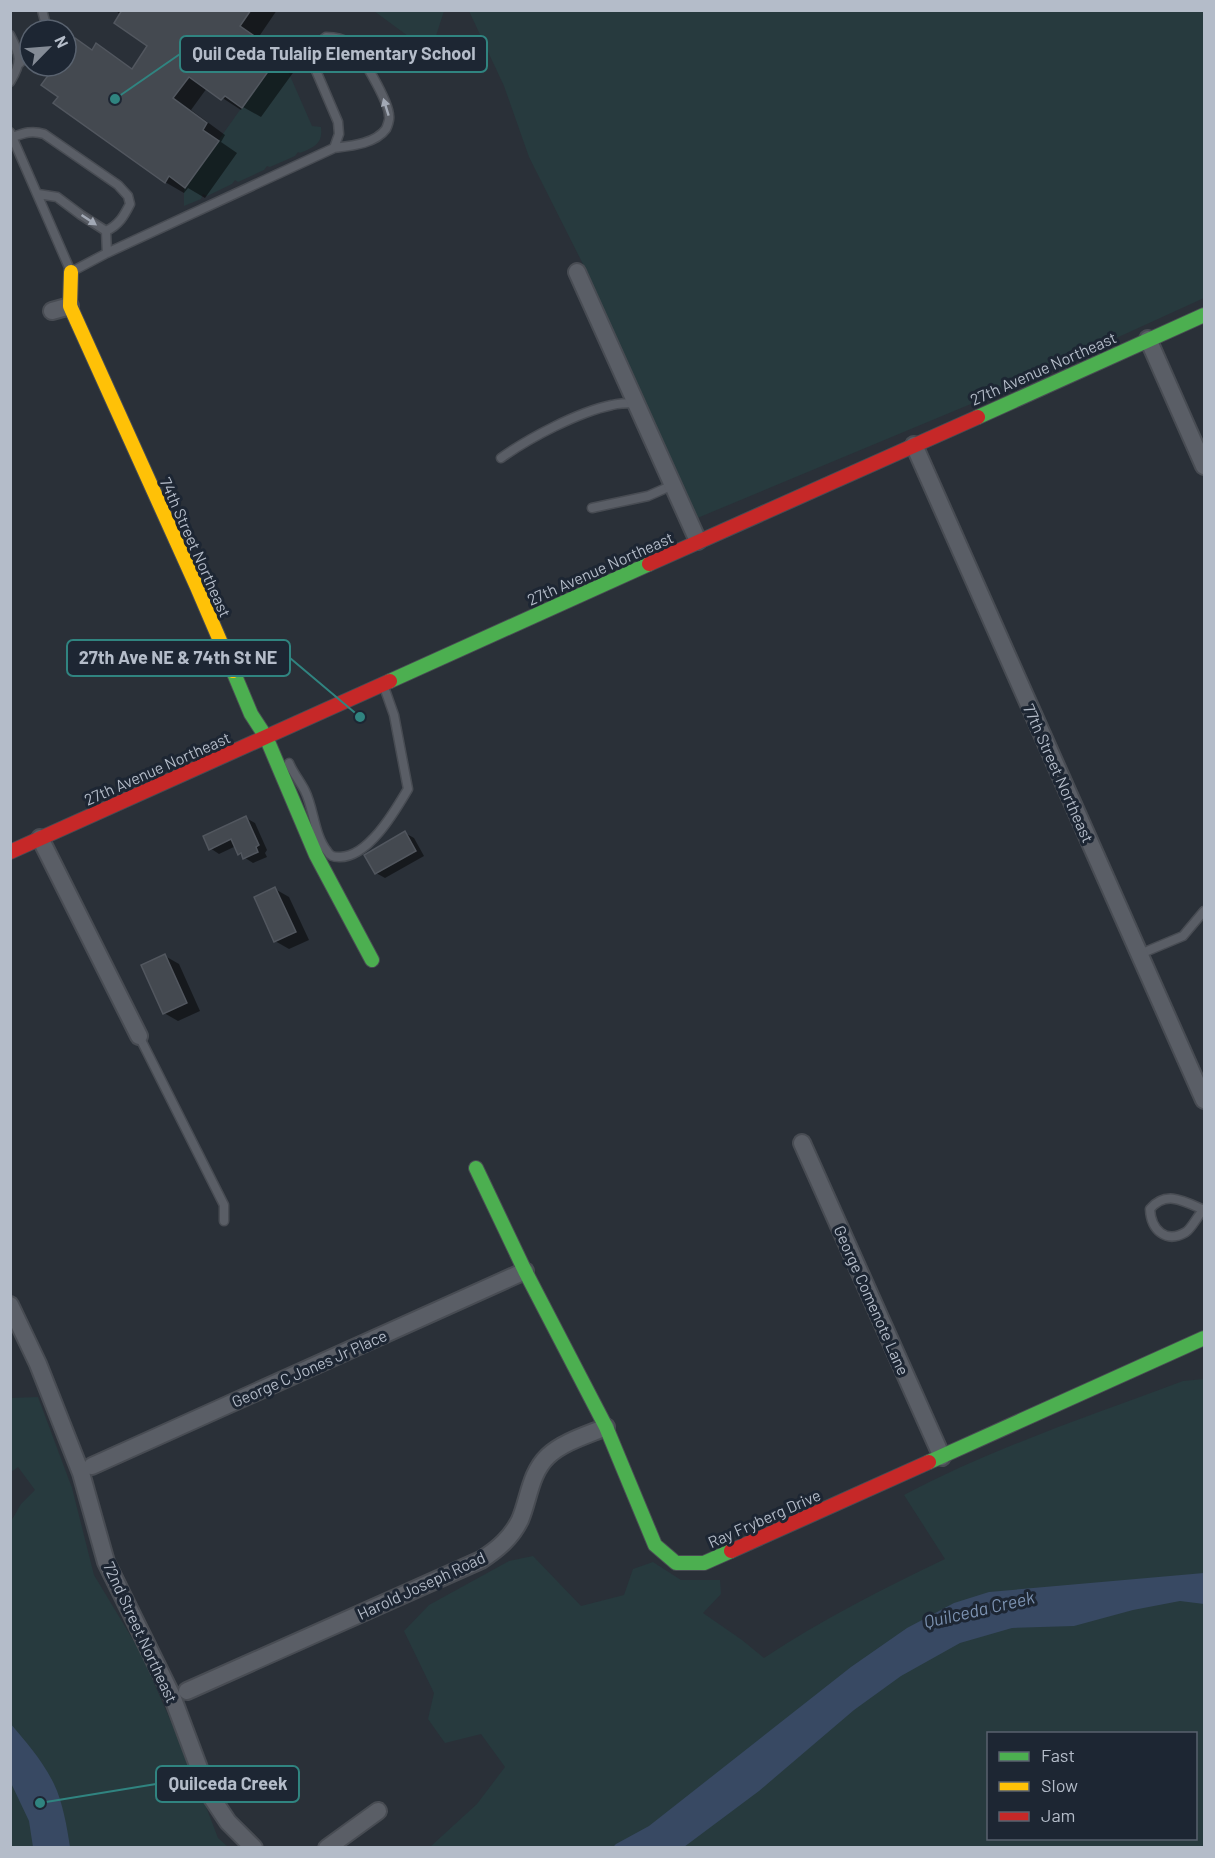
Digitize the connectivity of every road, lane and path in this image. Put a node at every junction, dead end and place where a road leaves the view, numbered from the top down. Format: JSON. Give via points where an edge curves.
{"nodes":[{"id":1,"x":10,"y":34,"type":"edge"},
{"id":2,"x":18,"y":52,"type":"edge"},
{"id":3,"x":18,"y":67,"type":"edge"},
{"id":4,"x":10,"y":82,"type":"edge"},
{"id":5,"x":12,"y":135,"type":"edge"},
{"id":6,"x":334,"y":148,"type":"junction"},
{"id":7,"x":38,"y":194,"type":"junction"},
{"id":8,"x":106,"y":231,"type":"junction"},
{"id":9,"x":107,"y":253,"type":"junction"},
{"id":10,"x":71,"y":272,"type":"junction"},
{"id":11,"x":577,"y":272,"type":"dead end"},
{"id":12,"x":70,"y":306,"type":"junction"},
{"id":13,"x":52,"y":311,"type":"dead end"},
{"id":14,"x":1204,"y":315,"type":"edge"},
{"id":15,"x":1148,"y":339,"type":"junction"},
{"id":16,"x":636,"y":403,"type":"junction"},
{"id":17,"x":914,"y":445,"type":"junction"},
{"id":18,"x":501,"y":458,"type":"dead end"},
{"id":19,"x":1204,"y":466,"type":"edge"},
{"id":20,"x":673,"y":485,"type":"junction"},
{"id":21,"x":592,"y":508,"type":"dead end"},
{"id":22,"x":698,"y":542,"type":"junction"},
{"id":23,"x":383,"y":684,"type":"junction"},
{"id":24,"x":274,"y":737,"type":"junction"},
{"id":25,"x":285,"y":752,"type":"dead end"},
{"id":26,"x":40,"y":838,"type":"junction"},
{"id":27,"x":10,"y":852,"type":"edge"},
{"id":28,"x":1204,"y":911,"type":"edge"},
{"id":29,"x":1140,"y":954,"type":"junction"},
{"id":30,"x":372,"y":960,"type":"dead end"},
{"id":31,"x":139,"y":1036,"type":"joint"},
{"id":32,"x":1204,"y":1100,"type":"edge"},
{"id":33,"x":802,"y":1143,"type":"dead end"},
{"id":34,"x":476,"y":1168,"type":"dead end"},
{"id":35,"x":1204,"y":1210,"type":"edge"},
{"id":36,"x":224,"y":1221,"type":"dead end"},
{"id":37,"x":525,"y":1270,"type":"junction"},
{"id":38,"x":10,"y":1305,"type":"edge"},
{"id":39,"x":1204,"y":1338,"type":"edge"},
{"id":40,"x":606,"y":1427,"type":"junction"},
{"id":41,"x":942,"y":1456,"type":"junction"},
{"id":42,"x":92,"y":1466,"type":"dead end"},
{"id":43,"x":187,"y":1691,"type":"dead end"},
{"id":44,"x":378,"y":1811,"type":"dead end"},
{"id":45,"x":254,"y":1848,"type":"edge"},
{"id":46,"x":327,"y":1848,"type":"edge"}],
"edges":[{"from":1,"to":2,"type":"lane"},
{"from":3,"to":4,"type":"lane"},
{"from":5,"to":7,"type":"lane"},
{"from":5,"to":8,"type":"lane","via":[[35,131],[44,134],[118,185],[130,204],[114,228]]},
{"from":6,"to":6,"type":"lane","one_way":true,"via":[[374,138],[386,129],[390,116],[357,51],[336,37],[326,37],[315,46],[311,59],[338,122]]},
{"from":6,"to":9,"type":"lane"},
{"from":7,"to":8,"type":"lane","one_way":true,"via":[[57,197]]},
{"from":7,"to":10,"type":"lane"},
{"from":8,"to":9,"type":"lane"},
{"from":9,"to":10,"type":"lane"},
{"from":10,"to":12,"type":"street","name":"74th Street Northeast"},
{"from":11,"to":16,"type":"street"},
{"from":12,"to":13,"type":"street"},
{"from":12,"to":24,"type":"street","name":"74th Street Northeast","via":[[251,714]]},
{"from":14,"to":15,"type":"street","name":"27th Avenue Northeast"},
{"from":15,"to":17,"type":"street","name":"27th Avenue Northeast"},
{"from":15,"to":19,"type":"street"},
{"from":16,"to":18,"type":"lane","via":[[602,407],[564,422]]},
{"from":16,"to":20,"type":"street"},
{"from":17,"to":22,"type":"street","name":"27th Avenue Northeast"},
{"from":17,"to":29,"type":"street","name":"77th Street Northeast"},
{"from":20,"to":21,"type":"lane","via":[[648,496]]},
{"from":20,"to":22,"type":"street"},
{"from":22,"to":23,"type":"street","name":"27th Avenue Northeast"},
{"from":23,"to":24,"type":"street","name":"27th Avenue Northeast"},
{"from":23,"to":25,"type":"lane","via":[[394,716],[408,789],[378,833],[362,848],[347,857],[327,852],[305,791]]},
{"from":24,"to":26,"type":"street","name":"27th Avenue Northeast"},
{"from":24,"to":30,"type":"street","name":"74th Street Northeast","via":[[316,855]]},
{"from":26,"to":27,"type":"street","name":"27th Avenue Northeast"},
{"from":26,"to":31,"type":"street"},
{"from":28,"to":29,"type":"lane","via":[[1183,936]]},
{"from":29,"to":32,"type":"street","name":"77th Street Northeast"},
{"from":31,"to":36,"type":"lane","via":[[224,1205]]},
{"from":33,"to":41,"type":"street","name":"George Comenote Lane"},
{"from":34,"to":37,"type":"street","name":"Ray Fryberg Drive"},
{"from":35,"to":35,"type":"lane","via":[[1188,1231],[1173,1237],[1159,1233],[1150,1221],[1150,1209],[1156,1202],[1169,1198]]},
{"from":37,"to":40,"type":"street","name":"Ray Fryberg Drive"},
{"from":37,"to":42,"type":"street","name":"George C Jones Jr Place"},
{"from":38,"to":45,"type":"street","name":"72nd Street Northeast","via":[[81,1473],[106,1562],[172,1695],[208,1792],[228,1822]]},
{"from":39,"to":41,"type":"street","name":"Ray Fryberg Drive"},
{"from":40,"to":41,"type":"street","name":"Ray Fryberg Drive","via":[[655,1545],[676,1563],[704,1563]]},
{"from":40,"to":43,"type":"street","name":"Harold Joseph Road","via":[[547,1456],[536,1472],[512,1533],[500,1548],[482,1560]]},
{"from":44,"to":46,"type":"street"}]}
